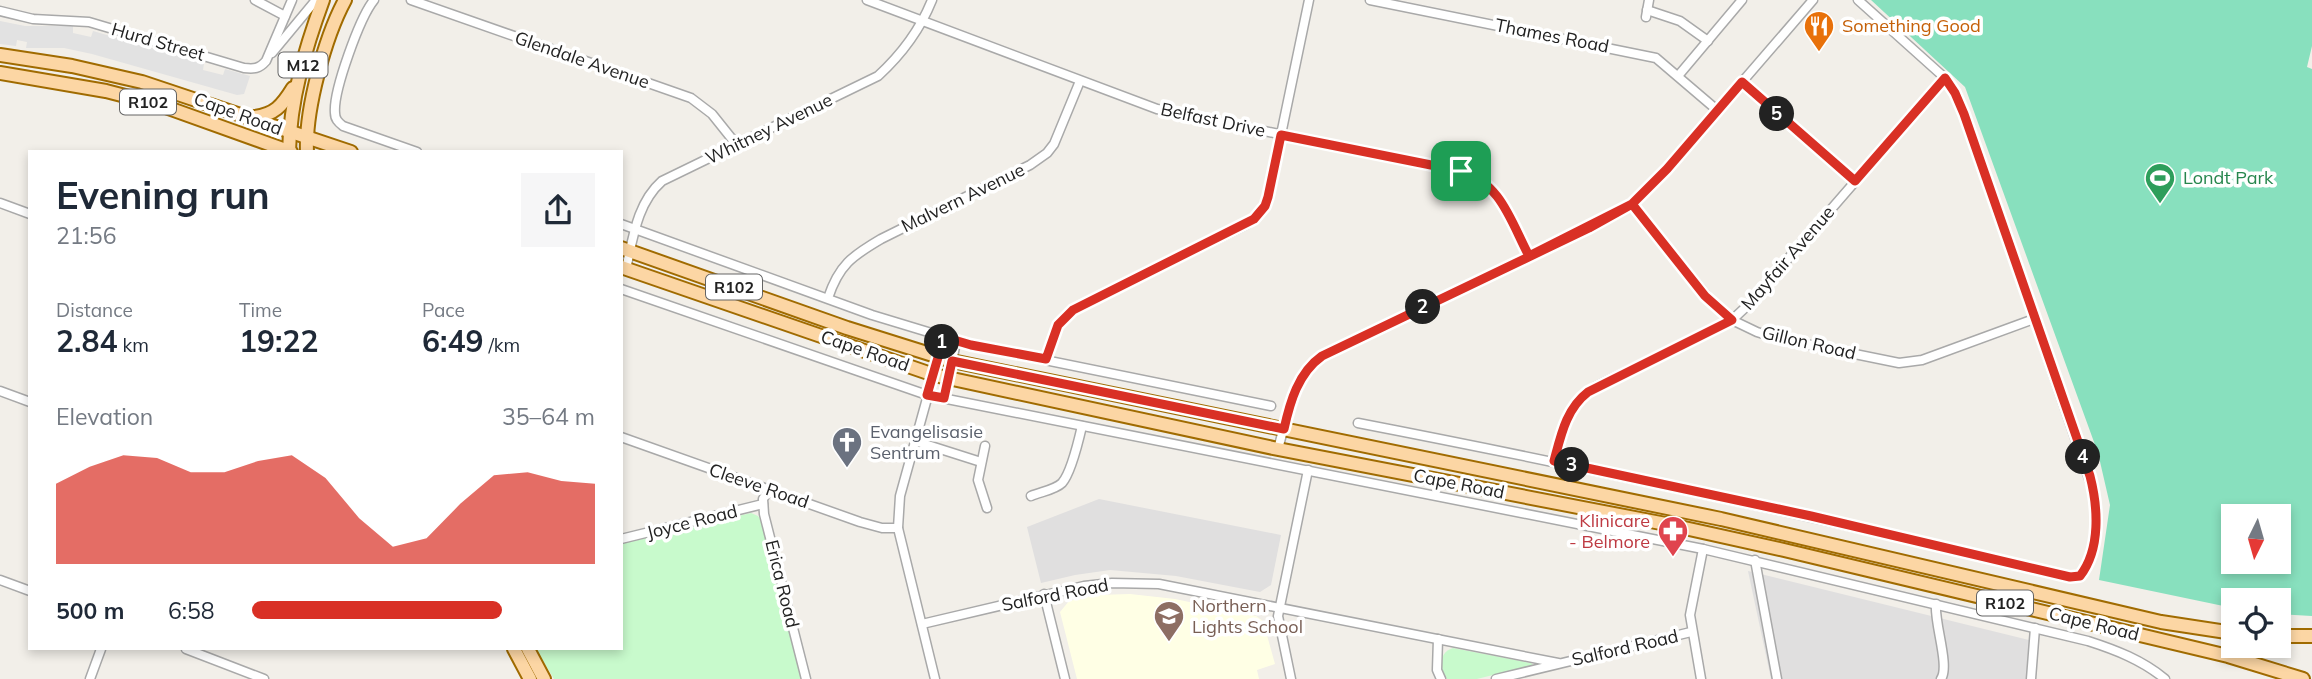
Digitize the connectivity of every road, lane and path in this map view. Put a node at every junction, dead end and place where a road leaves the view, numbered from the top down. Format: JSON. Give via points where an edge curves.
{"nodes":[{"id":1,"x":255,"y":0,"type":"edge"},
{"id":2,"x":292,"y":0,"type":"edge"},
{"id":3,"x":316,"y":0,"type":"edge"},
{"id":4,"x":323,"y":0,"type":"edge"},
{"id":5,"x":345,"y":0,"type":"edge"},
{"id":6,"x":374,"y":0,"type":"edge"},
{"id":7,"x":411,"y":0,"type":"edge"},
{"id":8,"x":867,"y":0,"type":"edge"},
{"id":9,"x":933,"y":0,"type":"edge"},
{"id":10,"x":1310,"y":0,"type":"edge"},
{"id":11,"x":1370,"y":0,"type":"edge"},
{"id":12,"x":1649,"y":0,"type":"edge"},
{"id":13,"x":1742,"y":0,"type":"edge"},
{"id":14,"x":1813,"y":0,"type":"edge"},
{"id":15,"x":1858,"y":0,"type":"edge"},
{"id":16,"x":0,"y":11,"type":"edge"},
{"id":17,"x":285,"y":16,"type":"junction"},
{"id":18,"x":923,"y":22,"type":"junction"},
{"id":19,"x":1708,"y":41,"type":"junction"},
{"id":20,"x":0,"y":55,"type":"edge"},
{"id":21,"x":266,"y":61,"type":"junction"},
{"id":22,"x":0,"y":73,"type":"edge"},
{"id":23,"x":1678,"y":76,"type":"junction"},
{"id":24,"x":299,"y":78,"type":"junction"},
{"id":25,"x":1945,"y":78,"type":"junction"},
{"id":26,"x":1080,"y":82,"type":"junction"},
{"id":27,"x":1742,"y":82,"type":"junction"},
{"id":28,"x":1717,"y":110,"type":"junction"},
{"id":29,"x":250,"y":117,"type":"junction"},
{"id":30,"x":289,"y":132,"type":"junction"},
{"id":31,"x":1281,"y":135,"type":"junction"},
{"id":32,"x":306,"y":137,"type":"junction"},
{"id":33,"x":736,"y":144,"type":"junction"},
{"id":34,"x":285,"y":150,"type":"edge"},
{"id":35,"x":290,"y":150,"type":"edge"},
{"id":36,"x":307,"y":150,"type":"edge"},
{"id":37,"x":345,"y":150,"type":"edge"},
{"id":38,"x":411,"y":150,"type":"edge"},
{"id":39,"x":1855,"y":181,"type":"junction"},
{"id":40,"x":0,"y":203,"type":"edge"},
{"id":41,"x":1632,"y":204,"type":"junction"},
{"id":42,"x":28,"y":213,"type":"edge"},
{"id":43,"x":623,"y":225,"type":"edge"},
{"id":44,"x":636,"y":229,"type":"junction"},
{"id":45,"x":626,"y":249,"type":"edge"},
{"id":46,"x":1529,"y":256,"type":"junction"},
{"id":47,"x":624,"y":268,"type":"edge"},
{"id":48,"x":623,"y":290,"type":"edge"},
{"id":49,"x":828,"y":298,"type":"junction"},
{"id":50,"x":2034,"y":319,"type":"junction"},
{"id":51,"x":1732,"y":320,"type":"junction"},
{"id":52,"x":944,"y":337,"type":"junction"},
{"id":53,"x":955,"y":347,"type":"dead end"},
{"id":54,"x":945,"y":359,"type":"junction"},
{"id":55,"x":1046,"y":359,"type":"junction"},
{"id":56,"x":934,"y":374,"type":"junction"},
{"id":57,"x":948,"y":377,"type":"junction"},
{"id":58,"x":0,"y":391,"type":"edge"},
{"id":59,"x":927,"y":395,"type":"junction"},
{"id":60,"x":944,"y":398,"type":"junction"},
{"id":61,"x":28,"y":401,"type":"edge"},
{"id":62,"x":1271,"y":405,"type":"dead end"},
{"id":63,"x":1358,"y":423,"type":"dead end"},
{"id":64,"x":1082,"y":426,"type":"junction"},
{"id":65,"x":1284,"y":429,"type":"junction"},
{"id":66,"x":623,"y":438,"type":"edge"},
{"id":67,"x":915,"y":442,"type":"junction"},
{"id":68,"x":985,"y":446,"type":"dead end"},
{"id":69,"x":1278,"y":449,"type":"junction"},
{"id":70,"x":1554,"y":461,"type":"junction"},
{"id":71,"x":981,"y":462,"type":"junction"},
{"id":72,"x":1308,"y":470,"type":"junction"},
{"id":73,"x":769,"y":490,"type":"junction"},
{"id":74,"x":1031,"y":496,"type":"dead end"},
{"id":75,"x":763,"y":504,"type":"junction"},
{"id":76,"x":987,"y":508,"type":"dead end"},
{"id":77,"x":1709,"y":517,"type":"junction"},
{"id":78,"x":898,"y":528,"type":"junction"},
{"id":79,"x":1706,"y":533,"type":"junction"},
{"id":80,"x":623,"y":539,"type":"edge"},
{"id":81,"x":1703,"y":549,"type":"junction"},
{"id":82,"x":1755,"y":561,"type":"junction"},
{"id":83,"x":0,"y":580,"type":"edge"},
{"id":84,"x":28,"y":590,"type":"edge"},
{"id":85,"x":1044,"y":594,"type":"junction"},
{"id":86,"x":1936,"y":604,"type":"junction"},
{"id":87,"x":1279,"y":607,"type":"junction"},
{"id":88,"x":922,"y":624,"type":"junction"},
{"id":89,"x":2035,"y":628,"type":"junction"},
{"id":90,"x":1691,"y":632,"type":"junction"},
{"id":91,"x":2221,"y":632,"type":"edge"},
{"id":92,"x":2291,"y":636,"type":"edge"},
{"id":93,"x":2312,"y":636,"type":"edge"},
{"id":94,"x":1438,"y":639,"type":"junction"},
{"id":95,"x":101,"y":650,"type":"edge"},
{"id":96,"x":189,"y":650,"type":"edge"},
{"id":97,"x":515,"y":650,"type":"edge"},
{"id":98,"x":528,"y":650,"type":"edge"},
{"id":99,"x":1558,"y":663,"type":"junction"},
{"id":100,"x":90,"y":679,"type":"edge"},
{"id":101,"x":264,"y":679,"type":"edge"},
{"id":102,"x":530,"y":679,"type":"edge"},
{"id":103,"x":544,"y":679,"type":"edge"},
{"id":104,"x":806,"y":679,"type":"edge"},
{"id":105,"x":935,"y":679,"type":"edge"},
{"id":106,"x":1065,"y":679,"type":"edge"},
{"id":107,"x":1291,"y":679,"type":"edge"},
{"id":108,"x":1441,"y":679,"type":"edge"},
{"id":109,"x":1496,"y":679,"type":"edge"},
{"id":110,"x":1701,"y":679,"type":"edge"},
{"id":111,"x":1777,"y":679,"type":"edge"},
{"id":112,"x":1941,"y":679,"type":"edge"},
{"id":113,"x":2031,"y":679,"type":"edge"},
{"id":114,"x":2165,"y":679,"type":"edge"},
{"id":115,"x":2303,"y":679,"type":"edge"}],
"edges":[{"from":1,"to":17,"type":"street"},
{"from":2,"to":17,"type":"street"},
{"from":3,"to":21,"type":"street"},
{"from":4,"to":24,"type":"main road","number":"M12"},
{"from":5,"to":32,"type":"main road","number":"M12","via":[[320,72]]},
{"from":6,"to":38,"type":"street","via":[[361,20],[335,116],[343,126]]},
{"from":7,"to":33,"type":"street","name":"Glendale Avenue","via":[[691,98],[712,114]]},
{"from":8,"to":18,"type":"street","name":"Belfast Drive"},
{"from":9,"to":18,"type":"street","name":"Whitney Avenue"},
{"from":10,"to":31,"type":"street"},
{"from":11,"to":23,"type":"street","name":"Thames Road","via":[[1649,56]]},
{"from":12,"to":19,"type":"street","via":[[1647,13],[1680,21]]},
{"from":13,"to":19,"type":"street"},
{"from":14,"to":27,"type":"street"},
{"from":15,"to":25,"type":"street"},
{"from":16,"to":21,"type":"street","name":"Hurd Street","via":[[33,19],[89,22],[244,68],[258,68]]},
{"from":17,"to":21,"type":"street"},
{"from":18,"to":26,"type":"street","name":"Belfast Drive"},
{"from":18,"to":33,"type":"street","name":"Whitney Avenue","via":[[878,76]]},
{"from":19,"to":23,"type":"street"},
{"from":20,"to":29,"type":"main road","name":"Cape Road","number":"R102","via":[[104,72]]},
{"from":22,"to":34,"type":"main road","name":"Cape Road","number":"R102","via":[[145,101]]},
{"from":23,"to":28,"type":"street","name":"Thames Road"},
{"from":24,"to":29,"type":"main road","via":[[276,111]]},
{"from":24,"to":30,"type":"main road","number":"M12"},
{"from":25,"to":39,"type":"street","name":"Mayfair Avenue"},
{"from":25,"to":50,"type":"street","via":[[1964,114]]},
{"from":26,"to":31,"type":"street","name":"Belfast Drive","via":[[1157,109]]},
{"from":26,"to":49,"type":"street","name":"Malvern Avenue","via":[[1048,153],[859,252],[841,267]]},
{"from":27,"to":28,"type":"street"},
{"from":27,"to":39,"type":"street"},
{"from":28,"to":41,"type":"street"},
{"from":29,"to":30,"type":"main road","name":"Cape Road","number":"R102"},
{"from":30,"to":32,"type":"main road","name":"Cape Road","number":"R102"},
{"from":30,"to":35,"type":"main road","number":"M12"},
{"from":31,"to":46,"type":"street","name":"Belfast Drive","via":[[1477,177],[1496,192]]},
{"from":31,"to":55,"type":"street","via":[[1268,197],[1254,219],[1073,310],[1058,325]]},
{"from":32,"to":36,"type":"main road","number":"M12"},
{"from":32,"to":37,"type":"main road","name":"Cape Road","number":"R102"},
{"from":33,"to":44,"type":"street","name":"Whitney Avenue","via":[[662,181],[648,197]]},
{"from":39,"to":51,"type":"street","name":"Mayfair Avenue"},
{"from":40,"to":42,"type":"street"},
{"from":41,"to":46,"type":"street"},
{"from":41,"to":51,"type":"street","name":"Gillon Road","via":[[1705,296]]},
{"from":43,"to":44,"type":"street","name":"Cape Road"},
{"from":44,"to":45,"type":"street","name":"Whitney Avenue"},
{"from":44,"to":49,"type":"street","name":"Cape Road"},
{"from":45,"to":47,"type":"street","name":"Whitney Avenue"},
{"from":45,"to":54,"type":"main road","name":"Cape Road","number":"R102"},
{"from":46,"to":65,"type":"street","via":[[1315,361],[1296,389]]},
{"from":47,"to":56,"type":"main road","name":"Cape Road","number":"R102"},
{"from":48,"to":59,"type":"street","name":"Cape Road"},
{"from":49,"to":52,"type":"street","name":"Cape Road"},
{"from":50,"to":51,"type":"street","name":"Gillon Road","via":[[1922,360],[1899,363],[1776,338]]},
{"from":50,"to":70,"type":"street","via":[[2095,496],[2095,534],[2080,576]]},
{"from":51,"to":70,"type":"street","name":"Mayfair Avenue","via":[[1588,392],[1569,413]]},
{"from":52,"to":54,"type":"street"},
{"from":52,"to":55,"type":"street","name":"Cape Road"},
{"from":53,"to":54,"type":"street"},
{"from":54,"to":56,"type":"street"},
{"from":54,"to":57,"type":"street"},
{"from":54,"to":65,"type":"main road","name":"Cape Road","number":"R102"},
{"from":55,"to":62,"type":"street","name":"Cape Road"},
{"from":56,"to":57,"type":"main road","name":"Cape Road","number":"R102"},
{"from":56,"to":59,"type":"street"},
{"from":57,"to":60,"type":"street"},
{"from":57,"to":69,"type":"main road","name":"Cape Road","number":"R102"},
{"from":58,"to":61,"type":"street"},
{"from":59,"to":60,"type":"street","name":"Cape Road"},
{"from":59,"to":67,"type":"street"},
{"from":60,"to":64,"type":"street","name":"Cape Road"},
{"from":63,"to":70,"type":"street"},
{"from":64,"to":72,"type":"street","name":"Cape Road"},
{"from":64,"to":74,"type":"street","via":[[1063,481]]},
{"from":65,"to":69,"type":"street"},
{"from":65,"to":77,"type":"main road","name":"Cape Road","number":"R102"},
{"from":66,"to":73,"type":"street","name":"Cleeve Road"},
{"from":67,"to":71,"type":"street"},
{"from":67,"to":78,"type":"street","via":[[900,496]]},
{"from":68,"to":71,"type":"street"},
{"from":69,"to":79,"type":"main road","name":"Cape Road","number":"R102"},
{"from":71,"to":76,"type":"street","via":[[978,484]]},
{"from":72,"to":81,"type":"street","name":"Cape Road"},
{"from":72,"to":87,"type":"street"},
{"from":73,"to":75,"type":"street"},
{"from":73,"to":78,"type":"street","name":"Cleeve Road","via":[[875,526]]},
{"from":75,"to":80,"type":"street","name":"Joyce Road"},
{"from":75,"to":104,"type":"street","name":"Erica Road"},
{"from":77,"to":79,"type":"main road"},
{"from":77,"to":91,"type":"main road","name":"Cape Road","number":"R102"},
{"from":78,"to":88,"type":"street"},
{"from":79,"to":115,"type":"main road","name":"Cape Road","number":"R102","via":[[2214,653]]},
{"from":81,"to":82,"type":"street","name":"Cape Road"},
{"from":81,"to":90,"type":"street","via":[[1690,606]]},
{"from":82,"to":86,"type":"street","name":"Cape Road"},
{"from":82,"to":111,"type":"street"},
{"from":83,"to":84,"type":"street"},
{"from":85,"to":87,"type":"street","name":"Salford Road","via":[[1135,583],[1182,587]]},
{"from":85,"to":88,"type":"street","name":"Salford Road"},
{"from":85,"to":106,"type":"street"},
{"from":86,"to":89,"type":"street","name":"Cape Road"},
{"from":86,"to":112,"type":"street","via":[[1945,670]]},
{"from":87,"to":94,"type":"street","name":"Salford Road"},
{"from":87,"to":107,"type":"street"},
{"from":88,"to":105,"type":"street"},
{"from":89,"to":113,"type":"street"},
{"from":89,"to":114,"type":"street","name":"Cape Road","via":[[2121,652]]},
{"from":90,"to":99,"type":"street","name":"Salford Road"},
{"from":90,"to":110,"type":"street"},
{"from":92,"to":93,"type":"main road"},
{"from":94,"to":99,"type":"street","name":"Salford Road"},
{"from":94,"to":108,"type":"street"},
{"from":95,"to":100,"type":"street"},
{"from":96,"to":101,"type":"street"},
{"from":97,"to":102,"type":"main road"},
{"from":98,"to":103,"type":"main road"},
{"from":99,"to":109,"type":"street","name":"Salford Road"}]}
